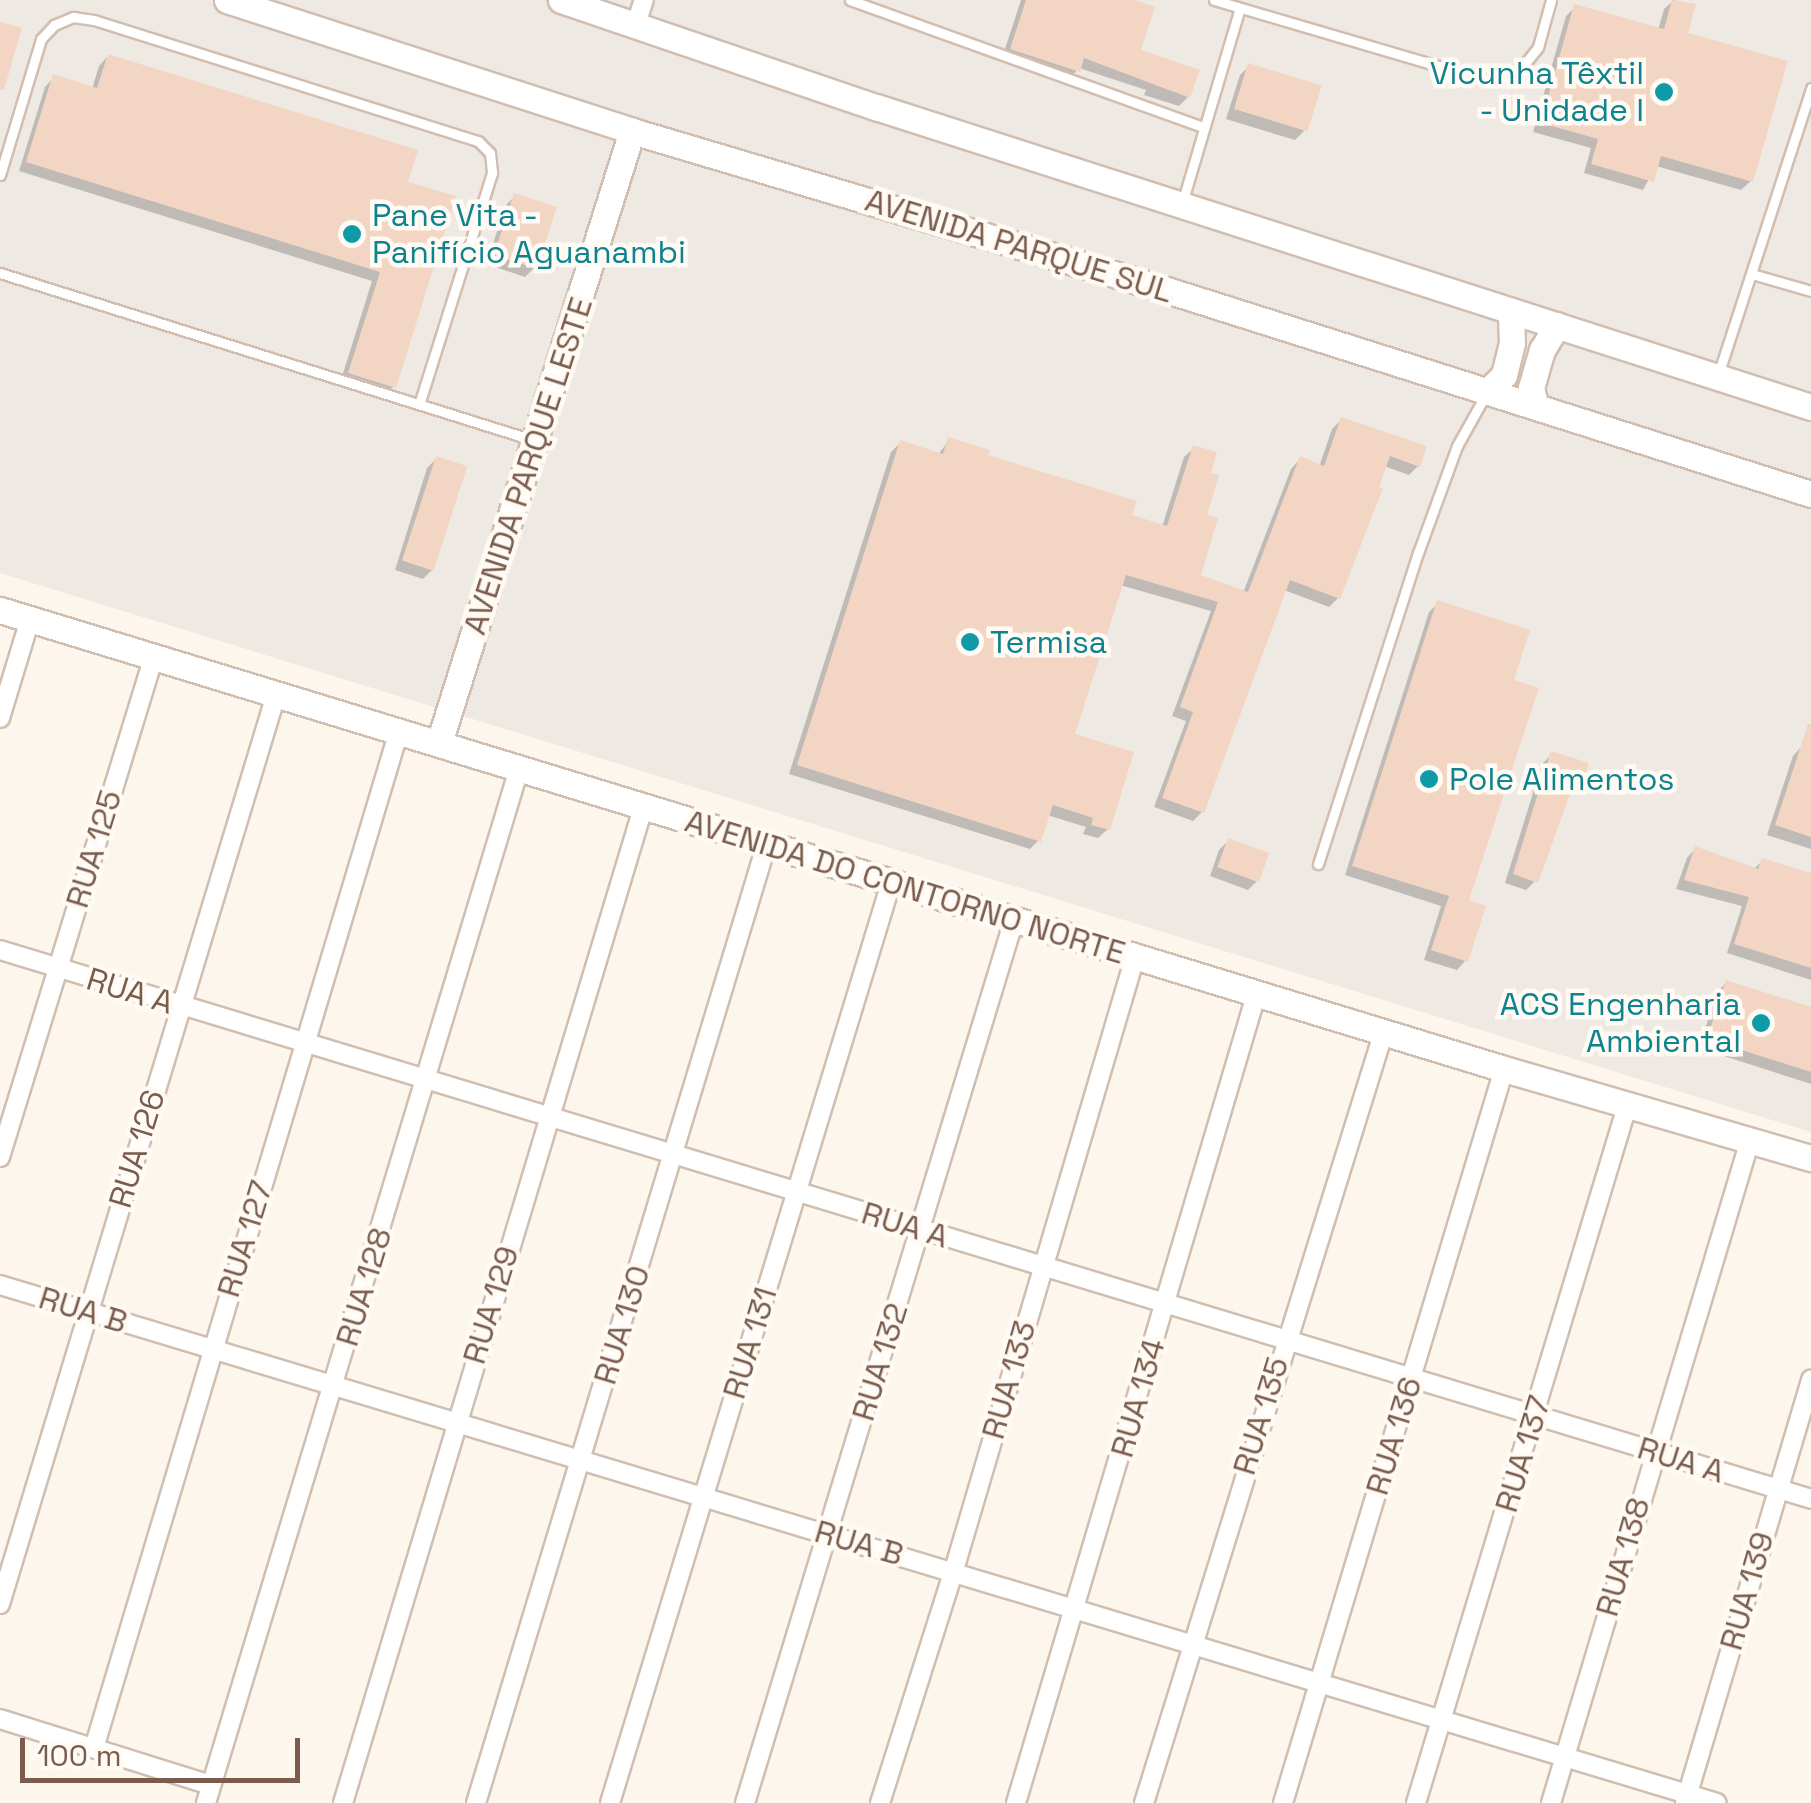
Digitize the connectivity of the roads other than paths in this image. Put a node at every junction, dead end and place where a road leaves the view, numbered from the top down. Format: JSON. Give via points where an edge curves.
{"nodes":[{"id":1,"x":227,"y":0,"type":"edge"},
{"id":2,"x":561,"y":0,"type":"edge"},
{"id":3,"x":850,"y":0,"type":"edge"},
{"id":4,"x":1214,"y":0,"type":"edge"},
{"id":5,"x":1551,"y":0,"type":"edge"},
{"id":6,"x":1240,"y":8,"type":"junction"},
{"id":7,"x":640,"y":12,"type":"edge"},
{"id":8,"x":1811,"y":88,"type":"edge"},
{"id":9,"x":1204,"y":127,"type":"junction"},
{"id":10,"x":632,"y":131,"type":"junction"},
{"id":11,"x":0,"y":175,"type":"edge"},
{"id":12,"x":1183,"y":203,"type":"junction"},
{"id":13,"x":0,"y":273,"type":"edge"},
{"id":14,"x":1752,"y":274,"type":"junction"},
{"id":15,"x":1811,"y":291,"type":"edge"},
{"id":16,"x":1512,"y":311,"type":"junction"},
{"id":17,"x":1557,"y":325,"type":"junction"},
{"id":18,"x":1717,"y":376,"type":"junction"},
{"id":19,"x":1487,"y":392,"type":"junction"},
{"id":20,"x":420,"y":404,"type":"junction"},
{"id":21,"x":1811,"y":406,"type":"edge"},
{"id":22,"x":1536,"y":408,"type":"junction"},
{"id":23,"x":535,"y":441,"type":"junction"},
{"id":24,"x":1811,"y":494,"type":"edge"},
{"id":25,"x":0,"y":610,"type":"edge"},
{"id":26,"x":30,"y":619,"type":"junction"},
{"id":27,"x":154,"y":656,"type":"junction"},
{"id":28,"x":276,"y":695,"type":"junction"},
{"id":29,"x":0,"y":718,"type":"edge"},
{"id":30,"x":399,"y":731,"type":"junction"},
{"id":31,"x":439,"y":743,"type":"junction"},
{"id":32,"x":518,"y":769,"type":"junction"},
{"id":33,"x":642,"y":808,"type":"junction"},
{"id":34,"x":766,"y":846,"type":"junction"},
{"id":35,"x":1318,"y":864,"type":"dead end"},
{"id":36,"x":892,"y":882,"type":"junction"},
{"id":37,"x":1014,"y":920,"type":"junction"},
{"id":38,"x":0,"y":950,"type":"edge"},
{"id":39,"x":1135,"y":956,"type":"junction"},
{"id":40,"x":58,"y":968,"type":"junction"},
{"id":41,"x":1258,"y":992,"type":"junction"},
{"id":42,"x":180,"y":1006,"type":"junction"},
{"id":43,"x":1384,"y":1031,"type":"junction"},
{"id":44,"x":302,"y":1045,"type":"junction"},
{"id":45,"x":1504,"y":1069,"type":"junction"},
{"id":46,"x":428,"y":1080,"type":"junction"},
{"id":47,"x":1628,"y":1104,"type":"junction"},
{"id":48,"x":548,"y":1117,"type":"junction"},
{"id":49,"x":1750,"y":1140,"type":"junction"},
{"id":50,"x":675,"y":1154,"type":"junction"},
{"id":51,"x":0,"y":1157,"type":"edge"},
{"id":52,"x":1811,"y":1158,"type":"edge"},
{"id":53,"x":796,"y":1192,"type":"junction"},
{"id":54,"x":919,"y":1229,"type":"junction"},
{"id":55,"x":1042,"y":1267,"type":"junction"},
{"id":56,"x":0,"y":1285,"type":"edge"},
{"id":57,"x":1166,"y":1302,"type":"junction"},
{"id":58,"x":88,"y":1310,"type":"junction"},
{"id":59,"x":1286,"y":1337,"type":"junction"},
{"id":60,"x":212,"y":1350,"type":"junction"},
{"id":61,"x":1412,"y":1378,"type":"junction"},
{"id":62,"x":1811,"y":1379,"type":"edge"},
{"id":63,"x":333,"y":1387,"type":"junction"},
{"id":64,"x":1536,"y":1415,"type":"junction"},
{"id":65,"x":454,"y":1424,"type":"junction"},
{"id":66,"x":1654,"y":1452,"type":"junction"},
{"id":67,"x":581,"y":1459,"type":"junction"},
{"id":68,"x":1777,"y":1490,"type":"junction"},
{"id":69,"x":703,"y":1498,"type":"junction"},
{"id":70,"x":1811,"y":1499,"type":"edge"},
{"id":71,"x":828,"y":1534,"type":"junction"},
{"id":72,"x":954,"y":1570,"type":"junction"},
{"id":73,"x":0,"y":1604,"type":"edge"},
{"id":74,"x":1078,"y":1607,"type":"junction"},
{"id":75,"x":1192,"y":1646,"type":"junction"},
{"id":76,"x":1320,"y":1684,"type":"junction"},
{"id":77,"x":0,"y":1719,"type":"edge"},
{"id":78,"x":1440,"y":1719,"type":"junction"},
{"id":79,"x":94,"y":1748,"type":"junction"},
{"id":80,"x":1565,"y":1758,"type":"junction"},
{"id":81,"x":208,"y":1794,"type":"edge"},
{"id":82,"x":1686,"y":1799,"type":"edge"},
{"id":83,"x":343,"y":1803,"type":"edge"},
{"id":84,"x":476,"y":1803,"type":"edge"},
{"id":85,"x":610,"y":1803,"type":"edge"},
{"id":86,"x":745,"y":1803,"type":"edge"},
{"id":87,"x":880,"y":1803,"type":"edge"},
{"id":88,"x":1016,"y":1803,"type":"edge"},
{"id":89,"x":1144,"y":1803,"type":"edge"},
{"id":90,"x":1283,"y":1803,"type":"edge"},
{"id":91,"x":1416,"y":1803,"type":"edge"},
{"id":92,"x":1551,"y":1803,"type":"edge"},
{"id":93,"x":1717,"y":1803,"type":"edge"}],
"edges":[{"from":1,"to":10,"type":"street","name":"AVENIDA PARQUE SUL"},
{"from":2,"to":7,"type":"street"},
{"from":3,"to":9,"type":"lane"},
{"from":4,"to":6,"type":"lane"},
{"from":5,"to":6,"type":"lane","via":[[1538,47],[1522,68],[1486,80]]},
{"from":6,"to":9,"type":"lane"},
{"from":7,"to":12,"type":"street","via":[[876,106]]},
{"from":8,"to":14,"type":"lane"},
{"from":9,"to":12,"type":"lane"},
{"from":10,"to":19,"type":"street","name":"AVENIDA PARQUE SUL"},
{"from":10,"to":23,"type":"street","name":"AVENIDA PARQUE LESTE"},
{"from":11,"to":20,"type":"lane","via":[[42,39],[54,24],[73,18],[478,142],[490,153],[492,173]]},
{"from":12,"to":16,"type":"street"},
{"from":13,"to":20,"type":"lane"},
{"from":14,"to":15,"type":"lane"},
{"from":14,"to":18,"type":"lane"},
{"from":16,"to":17,"type":"street"},
{"from":16,"to":19,"type":"street","via":[[1504,375]]},
{"from":17,"to":18,"type":"street"},
{"from":17,"to":22,"type":"street","via":[[1531,388]]},
{"from":18,"to":21,"type":"street"},
{"from":19,"to":22,"type":"street","name":"AVENIDA PARQUE SUL"},
{"from":19,"to":35,"type":"lane","via":[[1457,446],[1418,553]]},
{"from":20,"to":23,"type":"lane"},
{"from":22,"to":24,"type":"street","name":"AVENIDA PARQUE SUL"},
{"from":23,"to":31,"type":"street","name":"AVENIDA PARQUE LESTE"},
{"from":25,"to":26,"type":"street","name":"AVENIDA DO CONTORNO NORTE"},
{"from":26,"to":27,"type":"street","name":"AVENIDA DO CONTORNO NORTE"},
{"from":26,"to":29,"type":"street"},
{"from":27,"to":28,"type":"street","name":"AVENIDA DO CONTORNO NORTE"},
{"from":27,"to":40,"type":"street","name":"RUA 125"},
{"from":28,"to":30,"type":"street","name":"AVENIDA DO CONTORNO NORTE"},
{"from":28,"to":42,"type":"street","name":"RUA 126"},
{"from":30,"to":31,"type":"street","name":"AVENIDA DO CONTORNO NORTE"},
{"from":30,"to":44,"type":"street","name":"RUA 127"},
{"from":31,"to":32,"type":"street","name":"AVENIDA DO CONTORNO NORTE"},
{"from":32,"to":33,"type":"street","name":"AVENIDA DO CONTORNO NORTE"},
{"from":32,"to":46,"type":"street","name":"RUA 128"},
{"from":33,"to":34,"type":"street","name":"AVENIDA DO CONTORNO NORTE"},
{"from":33,"to":48,"type":"street","name":"RUA 129"},
{"from":34,"to":36,"type":"street","name":"AVENIDA DO CONTORNO NORTE"},
{"from":34,"to":50,"type":"street","name":"RUA 130"},
{"from":36,"to":37,"type":"street","name":"AVENIDA DO CONTORNO NORTE"},
{"from":36,"to":53,"type":"street","name":"RUA 131"},
{"from":37,"to":39,"type":"street","name":"AVENIDA DO CONTORNO NORTE"},
{"from":37,"to":54,"type":"street","name":"RUA 132"},
{"from":38,"to":40,"type":"street","name":"RUA A"},
{"from":39,"to":41,"type":"street","name":"AVENIDA DO CONTORNO NORTE"},
{"from":39,"to":55,"type":"street","name":"RUA 133"},
{"from":40,"to":42,"type":"street","name":"RUA A"},
{"from":40,"to":51,"type":"street","name":"RUA 125"},
{"from":41,"to":43,"type":"street","name":"AVENIDA DO CONTORNO NORTE"},
{"from":41,"to":57,"type":"street","name":"RUA 134"},
{"from":42,"to":44,"type":"street","name":"RUA A"},
{"from":42,"to":58,"type":"street","name":"RUA 126"},
{"from":43,"to":45,"type":"street","name":"AVENIDA DO CONTORNO NORTE"},
{"from":43,"to":59,"type":"street","name":"RUA 135"},
{"from":44,"to":46,"type":"street","name":"RUA A"},
{"from":44,"to":60,"type":"street","name":"RUA 127"},
{"from":45,"to":47,"type":"street","name":"AVENIDA DO CONTORNO NORTE"},
{"from":45,"to":61,"type":"street","name":"RUA 136"},
{"from":46,"to":48,"type":"street","name":"RUA A"},
{"from":46,"to":63,"type":"street","name":"RUA 128"},
{"from":47,"to":49,"type":"street","name":"AVENIDA DO CONTORNO NORTE"},
{"from":47,"to":64,"type":"street","name":"RUA 137"},
{"from":48,"to":50,"type":"street","name":"RUA A"},
{"from":48,"to":65,"type":"street","name":"RUA 129"},
{"from":49,"to":52,"type":"street","name":"AVENIDA DO CONTORNO NORTE"},
{"from":49,"to":66,"type":"street","name":"RUA 138"},
{"from":50,"to":53,"type":"street","name":"RUA A"},
{"from":50,"to":67,"type":"street","name":"RUA 130"},
{"from":53,"to":54,"type":"street","name":"RUA A"},
{"from":53,"to":69,"type":"street","name":"RUA 131"},
{"from":54,"to":55,"type":"street","name":"RUA A"},
{"from":54,"to":71,"type":"street","name":"RUA 132"},
{"from":55,"to":57,"type":"street","name":"RUA A"},
{"from":55,"to":72,"type":"street","name":"RUA 133"},
{"from":56,"to":58,"type":"street","name":"RUA B"},
{"from":57,"to":59,"type":"street","name":"RUA A"},
{"from":57,"to":74,"type":"street","name":"RUA 134"},
{"from":58,"to":60,"type":"street","name":"RUA B"},
{"from":58,"to":73,"type":"street","name":"RUA 126"},
{"from":59,"to":61,"type":"street","name":"RUA A"},
{"from":59,"to":75,"type":"street","name":"RUA 135"},
{"from":60,"to":63,"type":"street","name":"RUA B"},
{"from":60,"to":79,"type":"street","name":"RUA 127"},
{"from":61,"to":64,"type":"street","name":"RUA A"},
{"from":61,"to":76,"type":"street","name":"RUA 136"},
{"from":62,"to":68,"type":"street","name":"RUA 139"},
{"from":63,"to":65,"type":"street","name":"RUA B"},
{"from":63,"to":81,"type":"street","name":"RUA 128"},
{"from":64,"to":66,"type":"street","name":"RUA A"},
{"from":64,"to":78,"type":"street","name":"RUA 137"},
{"from":65,"to":67,"type":"street","name":"RUA B"},
{"from":65,"to":83,"type":"street","name":"RUA 129"},
{"from":66,"to":68,"type":"street","name":"RUA A"},
{"from":66,"to":80,"type":"street","name":"RUA 138"},
{"from":67,"to":69,"type":"street","name":"RUA B"},
{"from":67,"to":84,"type":"street","name":"RUA 130"},
{"from":68,"to":70,"type":"street","name":"RUA A"},
{"from":68,"to":82,"type":"street","name":"RUA 139"},
{"from":69,"to":71,"type":"street","name":"RUA B"},
{"from":69,"to":85,"type":"street","name":"RUA 131"},
{"from":71,"to":72,"type":"street","name":"RUA B"},
{"from":71,"to":86,"type":"street","name":"RUA 132"},
{"from":72,"to":74,"type":"street","name":"RUA B"},
{"from":72,"to":87,"type":"street","name":"RUA 133"},
{"from":74,"to":75,"type":"street","name":"RUA B"},
{"from":74,"to":88,"type":"street","name":"RUA 134"},
{"from":75,"to":76,"type":"street","name":"RUA B"},
{"from":75,"to":89,"type":"street","name":"RUA 135"},
{"from":76,"to":78,"type":"street","name":"RUA B"},
{"from":76,"to":90,"type":"street","name":"RUA 136"},
{"from":77,"to":79,"type":"street"},
{"from":78,"to":80,"type":"street","name":"RUA B"},
{"from":78,"to":91,"type":"street","name":"RUA 137"},
{"from":79,"to":81,"type":"street"},
{"from":80,"to":82,"type":"street","name":"RUA B"},
{"from":80,"to":92,"type":"street","name":"RUA 138"},
{"from":82,"to":93,"type":"street","name":"RUA B"}]}
